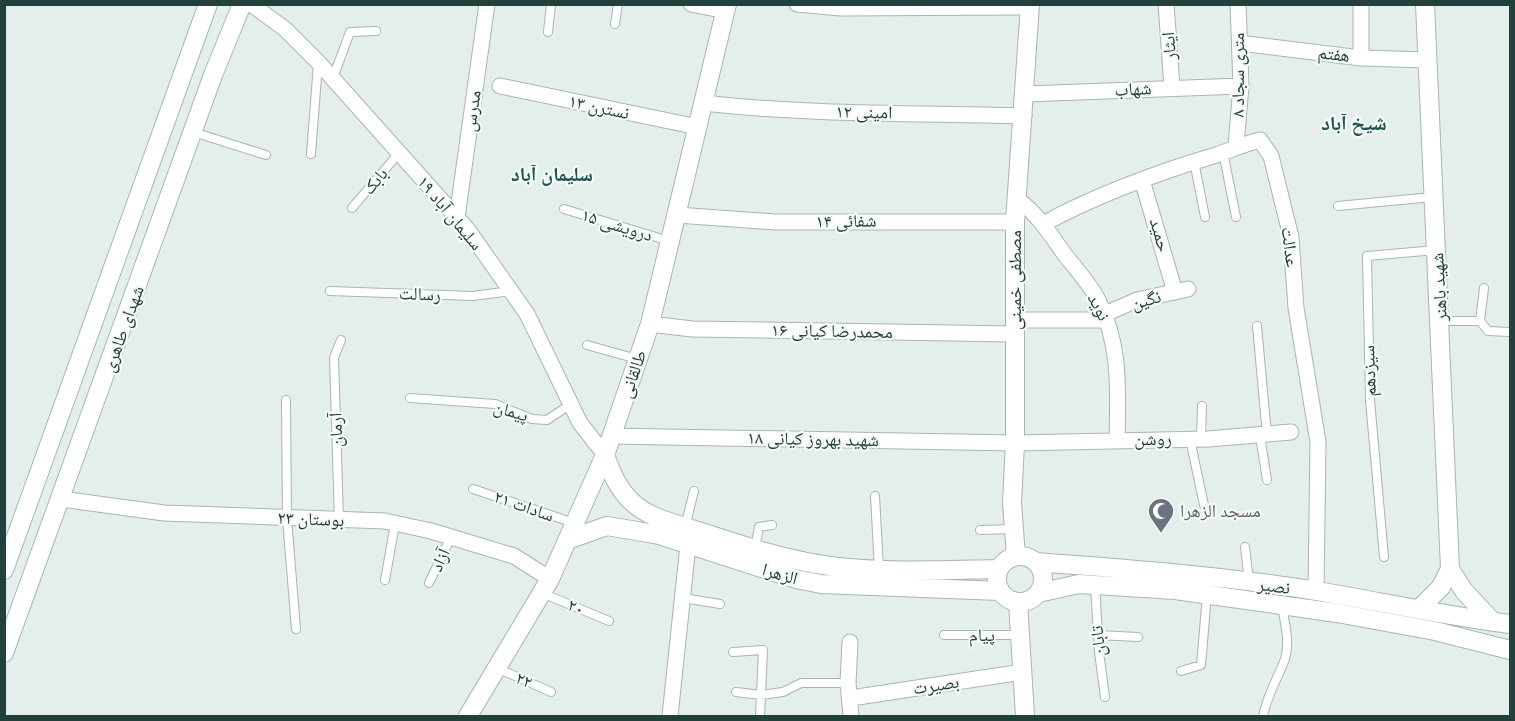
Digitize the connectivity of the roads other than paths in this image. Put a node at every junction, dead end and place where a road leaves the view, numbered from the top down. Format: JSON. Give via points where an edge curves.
{"nodes":[{"id":1,"x":208,"y":4,"type":"edge"},
{"id":2,"x":242,"y":4,"type":"edge"},
{"id":3,"x":251,"y":4,"type":"edge"},
{"id":4,"x":487,"y":4,"type":"edge"},
{"id":5,"x":551,"y":4,"type":"edge"},
{"id":6,"x":618,"y":4,"type":"edge"},
{"id":7,"x":691,"y":4,"type":"edge"},
{"id":8,"x":797,"y":4,"type":"edge"},
{"id":9,"x":1166,"y":4,"type":"edge"},
{"id":10,"x":1238,"y":4,"type":"edge"},
{"id":11,"x":1361,"y":4,"type":"edge"},
{"id":12,"x":1425,"y":4,"type":"edge"},
{"id":13,"x":1030,"y":6,"type":"edge"},
{"id":14,"x":727,"y":8,"type":"edge"},
{"id":15,"x":615,"y":24,"type":"dead end"},
{"id":16,"x":376,"y":31,"type":"dead end"},
{"id":17,"x":548,"y":32,"type":"dead end"},
{"id":18,"x":1240,"y":43,"type":"junction"},
{"id":19,"x":1361,"y":58,"type":"junction"},
{"id":20,"x":1428,"y":60,"type":"junction"},
{"id":21,"x":318,"y":62,"type":"junction"},
{"id":22,"x":333,"y":78,"type":"junction"},
{"id":23,"x":501,"y":86,"type":"dead end"},
{"id":24,"x":1241,"y":86,"type":"junction"},
{"id":25,"x":1172,"y":87,"type":"junction"},
{"id":26,"x":1024,"y":94,"type":"junction"},
{"id":27,"x":704,"y":103,"type":"junction"},
{"id":28,"x":1024,"y":116,"type":"junction"},
{"id":29,"x":698,"y":127,"type":"junction"},
{"id":30,"x":193,"y":132,"type":"junction"},
{"id":31,"x":1230,"y":149,"type":"junction"},
{"id":32,"x":399,"y":153,"type":"junction"},
{"id":33,"x":311,"y":154,"type":"dead end"},
{"id":34,"x":266,"y":155,"type":"dead end"},
{"id":35,"x":1194,"y":161,"type":"junction"},
{"id":36,"x":1142,"y":180,"type":"junction"},
{"id":37,"x":1435,"y":197,"type":"junction"},
{"id":38,"x":1017,"y":199,"type":"junction"},
{"id":39,"x":1338,"y":206,"type":"dead end"},
{"id":40,"x":352,"y":208,"type":"dead end"},
{"id":41,"x":564,"y":209,"type":"dead end"},
{"id":42,"x":676,"y":215,"type":"junction"},
{"id":43,"x":456,"y":217,"type":"junction"},
{"id":44,"x":1205,"y":217,"type":"dead end"},
{"id":45,"x":1236,"y":217,"type":"dead end"},
{"id":46,"x":1015,"y":222,"type":"junction"},
{"id":47,"x":1043,"y":224,"type":"junction"},
{"id":48,"x":670,"y":241,"type":"junction"},
{"id":49,"x":1437,"y":250,"type":"junction"},
{"id":50,"x":1484,"y":288,"type":"dead end"},
{"id":51,"x":1182,"y":290,"type":"joint"},
{"id":52,"x":330,"y":291,"type":"dead end"},
{"id":53,"x":511,"y":291,"type":"junction"},
{"id":54,"x":1106,"y":317,"type":"junction"},
{"id":55,"x":1440,"y":321,"type":"junction"},
{"id":56,"x":1480,"y":321,"type":"junction"},
{"id":57,"x":650,"y":324,"type":"junction"},
{"id":58,"x":1257,"y":326,"type":"dead end"},
{"id":59,"x":1015,"y":327,"type":"junction"},
{"id":60,"x":1510,"y":332,"type":"edge"},
{"id":61,"x":341,"y":340,"type":"dead end"},
{"id":62,"x":587,"y":345,"type":"dead end"},
{"id":63,"x":638,"y":359,"type":"junction"},
{"id":64,"x":77,"y":365,"type":"junction"},
{"id":65,"x":107,"y":374,"type":"junction"},
{"id":66,"x":410,"y":398,"type":"dead end"},
{"id":67,"x":286,"y":400,"type":"dead end"},
{"id":68,"x":571,"y":404,"type":"junction"},
{"id":69,"x":1202,"y":406,"type":"dead end"},
{"id":70,"x":1291,"y":432,"type":"dead end"},
{"id":71,"x":611,"y":436,"type":"junction"},
{"id":72,"x":1263,"y":436,"type":"junction"},
{"id":73,"x":1196,"y":439,"type":"junction"},
{"id":74,"x":1117,"y":440,"type":"junction"},
{"id":75,"x":1015,"y":443,"type":"junction"},
{"id":76,"x":605,"y":455,"type":"junction"},
{"id":77,"x":1267,"y":480,"type":"dead end"},
{"id":78,"x":473,"y":489,"type":"dead end"},
{"id":79,"x":694,"y":491,"type":"dead end"},
{"id":80,"x":875,"y":496,"type":"dead end"},
{"id":81,"x":61,"y":499,"type":"junction"},
{"id":82,"x":1204,"y":505,"type":"dead end"},
{"id":83,"x":647,"y":512,"type":"junction"},
{"id":84,"x":287,"y":519,"type":"junction"},
{"id":85,"x":339,"y":520,"type":"junction"},
{"id":86,"x":395,"y":524,"type":"junction"},
{"id":87,"x":772,"y":525,"type":"dead end"},
{"id":88,"x":685,"y":526,"type":"junction"},
{"id":89,"x":1013,"y":529,"type":"junction"},
{"id":90,"x":980,"y":530,"type":"dead end"},
{"id":91,"x":637,"y":531,"type":"junction"},
{"id":92,"x":571,"y":532,"type":"junction"},
{"id":93,"x":451,"y":537,"type":"junction"},
{"id":94,"x":688,"y":545,"type":"junction"},
{"id":95,"x":1245,"y":547,"type":"dead end"},
{"id":96,"x":755,"y":548,"type":"junction"},
{"id":97,"x":1016,"y":556,"type":"junction"},
{"id":98,"x":1384,"y":557,"type":"dead end"},
{"id":99,"x":1036,"y":562,"type":"junction"},
{"id":100,"x":879,"y":569,"type":"junction"},
{"id":101,"x":998,"y":569,"type":"junction"},
{"id":102,"x":1450,"y":569,"type":"junction"},
{"id":103,"x":4,"y":570,"type":"edge"},
{"id":104,"x":968,"y":570,"type":"junction"},
{"id":105,"x":1085,"y":578,"type":"junction"},
{"id":106,"x":385,"y":580,"type":"dead end"},
{"id":107,"x":1249,"y":583,"type":"junction"},
{"id":108,"x":429,"y":584,"type":"dead end"},
{"id":109,"x":546,"y":586,"type":"junction"},
{"id":110,"x":963,"y":589,"type":"junction"},
{"id":111,"x":1000,"y":591,"type":"junction"},
{"id":112,"x":1316,"y":591,"type":"junction"},
{"id":113,"x":1038,"y":593,"type":"junction"},
{"id":114,"x":1207,"y":595,"type":"junction"},
{"id":115,"x":683,"y":598,"type":"junction"},
{"id":116,"x":1018,"y":602,"type":"junction"},
{"id":117,"x":720,"y":604,"type":"dead end"},
{"id":118,"x":1339,"y":604,"type":"junction"},
{"id":119,"x":1282,"y":605,"type":"junction"},
{"id":120,"x":1419,"y":609,"type":"junction"},
{"id":121,"x":609,"y":621,"type":"dead end"},
{"id":122,"x":1502,"y":623,"type":"edge"},
{"id":123,"x":296,"y":629,"type":"dead end"},
{"id":124,"x":944,"y":635,"type":"dead end"},
{"id":125,"x":1020,"y":635,"type":"junction"},
{"id":126,"x":1097,"y":635,"type":"junction"},
{"id":127,"x":1138,"y":637,"type":"dead end"},
{"id":128,"x":850,"y":642,"type":"dead end"},
{"id":129,"x":1510,"y":650,"type":"edge"},
{"id":130,"x":734,"y":652,"type":"dead end"},
{"id":131,"x":4,"y":653,"type":"edge"},
{"id":132,"x":497,"y":668,"type":"junction"},
{"id":133,"x":1181,"y":671,"type":"dead end"},
{"id":134,"x":1022,"y":672,"type":"junction"},
{"id":135,"x":849,"y":691,"type":"junction"},
{"id":136,"x":551,"y":692,"type":"dead end"},
{"id":137,"x":736,"y":692,"type":"dead end"},
{"id":138,"x":761,"y":695,"type":"junction"},
{"id":139,"x":1105,"y":697,"type":"dead end"},
{"id":140,"x":468,"y":717,"type":"edge"},
{"id":141,"x":670,"y":717,"type":"edge"},
{"id":142,"x":760,"y":717,"type":"edge"},
{"id":143,"x":851,"y":717,"type":"edge"},
{"id":144,"x":1025,"y":717,"type":"edge"},
{"id":145,"x":1263,"y":717,"type":"edge"}],
"edges":[{"from":1,"to":64,"type":"street","name":"شهدای طاهری"},
{"from":2,"to":30,"type":"street","name":"شهدای طاهری"},
{"from":3,"to":21,"type":"street","name":"سلیمان آباد ۱۹","via":[[285,29]]},
{"from":4,"to":43,"type":"street","name":"مدرس"},
{"from":5,"to":17,"type":"lane"},
{"from":6,"to":15,"type":"lane"},
{"from":7,"to":14,"type":"street"},
{"from":8,"to":13,"type":"street","via":[[841,8]]},
{"from":9,"to":25,"type":"street","name":"ایثار"},
{"from":10,"to":18,"type":"street","name":"۸ متری سجاد"},
{"from":11,"to":19,"type":"street"},
{"from":12,"to":20,"type":"street","name":"شهید باهنر"},
{"from":13,"to":26,"type":"street","name":"مصطفی خمینی"},
{"from":14,"to":27,"type":"street","name":"طالقانی"},
{"from":16,"to":22,"type":"lane","via":[[350,32]]},
{"from":18,"to":19,"type":"street","name":"هفتم"},
{"from":18,"to":24,"type":"street","name":"۸ متری سجاد"},
{"from":19,"to":20,"type":"street","name":"هفتم"},
{"from":20,"to":37,"type":"street","name":"شهید باهنر"},
{"from":21,"to":22,"type":"street","name":"سلیمان آباد ۱۹"},
{"from":21,"to":33,"type":"lane"},
{"from":22,"to":32,"type":"street","name":"سلیمان آباد ۱۹"},
{"from":23,"to":29,"type":"street","name":"نسترن ۱۳"},
{"from":24,"to":25,"type":"street","name":"شهاب"},
{"from":24,"to":31,"type":"street","name":"۸ متری سجاد"},
{"from":25,"to":26,"type":"street","name":"شهاب"},
{"from":26,"to":28,"type":"street","name":"مصطفی خمینی"},
{"from":27,"to":28,"type":"street","name":"امینی ۱۲","via":[[777,111]]},
{"from":27,"to":29,"type":"street","name":"طالقانی"},
{"from":28,"to":38,"type":"street","name":"مصطفی خمینی"},
{"from":29,"to":42,"type":"street","name":"طالقانی"},
{"from":30,"to":34,"type":"lane"},
{"from":30,"to":65,"type":"street","name":"شهدای طاهری"},
{"from":31,"to":35,"type":"street","name":"عدالت"},
{"from":31,"to":45,"type":"lane"},
{"from":31,"to":112,"type":"street","name":"عدالت","via":[[1260,140],[1271,156],[1291,237],[1296,308],[1318,442]]},
{"from":32,"to":40,"type":"lane","name":"بابک"},
{"from":32,"to":43,"type":"street","name":"سلیمان آباد ۱۹"},
{"from":35,"to":36,"type":"street","name":"عدالت"},
{"from":35,"to":44,"type":"lane"},
{"from":36,"to":47,"type":"street","name":"عدالت","via":[[1081,203]]},
{"from":36,"to":51,"type":"street","name":"حمید"},
{"from":37,"to":39,"type":"lane"},
{"from":37,"to":49,"type":"street","name":"شهید باهنر"},
{"from":38,"to":46,"type":"street","name":"مصطفی خمینی"},
{"from":38,"to":47,"type":"street","name":"نوید","via":[[1034,211]]},
{"from":41,"to":48,"type":"lane","name":"درویشی ۱۵"},
{"from":42,"to":46,"type":"street","name":"شفائی ۱۴","via":[[775,222]]},
{"from":42,"to":48,"type":"street","name":"طالقانی"},
{"from":43,"to":53,"type":"street","name":"سلیمان آباد ۱۹"},
{"from":46,"to":59,"type":"street","name":"مصطفی خمینی"},
{"from":47,"to":54,"type":"street","name":"نوید","via":[[1097,297]]},
{"from":48,"to":57,"type":"street","name":"طالقانی"},
{"from":49,"to":55,"type":"street","name":"شهید باهنر"},
{"from":49,"to":98,"type":"lane","name":"سیزدهم","via":[[1367,256],[1370,400]]},
{"from":50,"to":56,"type":"lane"},
{"from":51,"to":54,"type":"street","name":"نگین","via":[[1137,300]]},
{"from":52,"to":53,"type":"lane","name":"رسالت","via":[[473,296]]},
{"from":53,"to":68,"type":"street","name":"سلیمان آباد ۱۹","via":[[527,314]]},
{"from":54,"to":59,"type":"street","name":"محمدرضا کیانی ۱۶"},
{"from":54,"to":74,"type":"street","name":"نوید","via":[[1119,371]]},
{"from":55,"to":56,"type":"lane"},
{"from":55,"to":102,"type":"street","name":"شهید باهنر"},
{"from":56,"to":60,"type":"lane","via":[[1488,331]]},
{"from":57,"to":59,"type":"street","name":"محمدرضا کیانی ۱۶","via":[[692,329]]},
{"from":57,"to":63,"type":"street","name":"طالقانی"},
{"from":58,"to":72,"type":"lane"},
{"from":59,"to":75,"type":"street","name":"مصطفی خمینی"},
{"from":61,"to":85,"type":"lane","name":"آرمان","via":[[334,357]]},
{"from":62,"to":63,"type":"lane"},
{"from":63,"to":71,"type":"street","name":"طالقانی"},
{"from":64,"to":65,"type":"street"},
{"from":64,"to":103,"type":"street","name":"شهدای طاهری"},
{"from":65,"to":81,"type":"street","name":"شهدای طاهری"},
{"from":66,"to":68,"type":"lane","name":"پیمان","via":[[495,404],[547,420]]},
{"from":67,"to":84,"type":"lane"},
{"from":68,"to":76,"type":"street","name":"سلیمان آباد ۱۹","via":[[579,423]]},
{"from":69,"to":73,"type":"lane"},
{"from":70,"to":72,"type":"street","name":"روشن"},
{"from":71,"to":75,"type":"street","name":"شهید بهروز کیانی ۱۸"},
{"from":71,"to":76,"type":"street","name":"طالقانی"},
{"from":72,"to":73,"type":"street","name":"روشن"},
{"from":72,"to":77,"type":"lane"},
{"from":73,"to":74,"type":"street","name":"روشن"},
{"from":73,"to":82,"type":"lane"},
{"from":74,"to":75,"type":"street","name":"روشن"},
{"from":75,"to":89,"type":"street","name":"مصطفی خمینی"},
{"from":76,"to":83,"type":"street","name":"الزهرا","via":[[612,476],[632,502]]},
{"from":76,"to":92,"type":"street","name":"طالقانی"},
{"from":78,"to":92,"type":"lane","name":"سادات ۲۱"},
{"from":79,"to":88,"type":"lane"},
{"from":80,"to":100,"type":"lane"},
{"from":81,"to":84,"type":"street","name":"بوستان ۲۳","via":[[164,513]]},
{"from":81,"to":131,"type":"street","name":"شهدای طاهری"},
{"from":83,"to":88,"type":"street","name":"الزهرا"},
{"from":83,"to":91,"type":"street","via":[[636,518]]},
{"from":84,"to":85,"type":"street","name":"بوستان ۲۳"},
{"from":84,"to":123,"type":"lane"},
{"from":85,"to":86,"type":"street","name":"بوستان ۲۳"},
{"from":86,"to":93,"type":"street","name":"بوستان ۲۳"},
{"from":86,"to":106,"type":"lane"},
{"from":87,"to":96,"type":"lane","via":[[759,527]]},
{"from":88,"to":96,"type":"street","name":"الزهرا"},
{"from":89,"to":90,"type":"lane"},
{"from":89,"to":97,"type":"street","name":"مصطفی خمینی"},
{"from":91,"to":92,"type":"street","name":"الزهرا","via":[[607,526]]},
{"from":91,"to":94,"type":"street","name":"الزهرا"},
{"from":92,"to":109,"type":"street","name":"طالقانی"},
{"from":93,"to":108,"type":"lane","name":"آزاد"},
{"from":93,"to":109,"type":"street","name":"بوستان ۲۳","via":[[514,556]]},
{"from":94,"to":110,"type":"street","name":"الزهرا","via":[[821,584]]},
{"from":94,"to":115,"type":"street"},
{"from":95,"to":107,"type":"lane"},
{"from":96,"to":100,"type":"street","name":"الزهرا","via":[[830,566]]},
{"from":97,"to":99,"type":"street","via":[[1027,556]]},
{"from":97,"to":101,"type":"street"},
{"from":99,"to":105,"type":"street","name":"نصیر"},
{"from":99,"to":113,"type":"street","via":[[1043,583]]},
{"from":100,"to":104,"type":"street","name":"الزهرا"},
{"from":101,"to":104,"type":"street","name":"الزهرا"},
{"from":101,"to":111,"type":"street"},
{"from":102,"to":120,"type":"street","via":[[1441,587]]},
{"from":102,"to":122,"type":"street","via":[[1464,591]]},
{"from":104,"to":110,"type":"street","via":[[973,582]]},
{"from":105,"to":107,"type":"street","name":"نصیر"},
{"from":105,"to":113,"type":"street"},
{"from":105,"to":114,"type":"street"},
{"from":105,"to":125,"type":"street","via":[[1038,607]]},
{"from":105,"to":126,"type":"lane","name":"تابان"},
{"from":107,"to":112,"type":"street","name":"نصیر"},
{"from":109,"to":121,"type":"lane","name":"۲۰"},
{"from":109,"to":132,"type":"street","name":"طالقانی"},
{"from":110,"to":111,"type":"street","name":"الزهرا"},
{"from":111,"to":116,"type":"street"},
{"from":112,"to":118,"type":"street","name":"نصیر"},
{"from":113,"to":116,"type":"street"},
{"from":114,"to":119,"type":"street"},
{"from":114,"to":133,"type":"lane","via":[[1201,665]]},
{"from":115,"to":117,"type":"lane"},
{"from":115,"to":141,"type":"street"},
{"from":116,"to":125,"type":"street"},
{"from":118,"to":119,"type":"street"},
{"from":118,"to":120,"type":"street","name":"نصیر"},
{"from":118,"to":129,"type":"street"},
{"from":119,"to":145,"type":"lane","name":"نصیر","via":[[1287,636],[1285,657],[1268,692]]},
{"from":120,"to":122,"type":"street","name":"نصیر"},
{"from":124,"to":125,"type":"lane","name":"پیام"},
{"from":125,"to":134,"type":"street"},
{"from":126,"to":127,"type":"lane"},
{"from":126,"to":139,"type":"lane","name":"تابان"},
{"from":128,"to":135,"type":"street"},
{"from":130,"to":138,"type":"lane","via":[[763,650]]},
{"from":132,"to":136,"type":"lane","name":"۲۲"},
{"from":132,"to":140,"type":"street","name":"طالقانی"},
{"from":134,"to":135,"type":"street","name":"بصیرت"},
{"from":134,"to":144,"type":"street"},
{"from":135,"to":138,"type":"lane","via":[[801,683],[783,692]]},
{"from":135,"to":143,"type":"street"},
{"from":137,"to":138,"type":"lane"},
{"from":138,"to":142,"type":"lane"}]}
